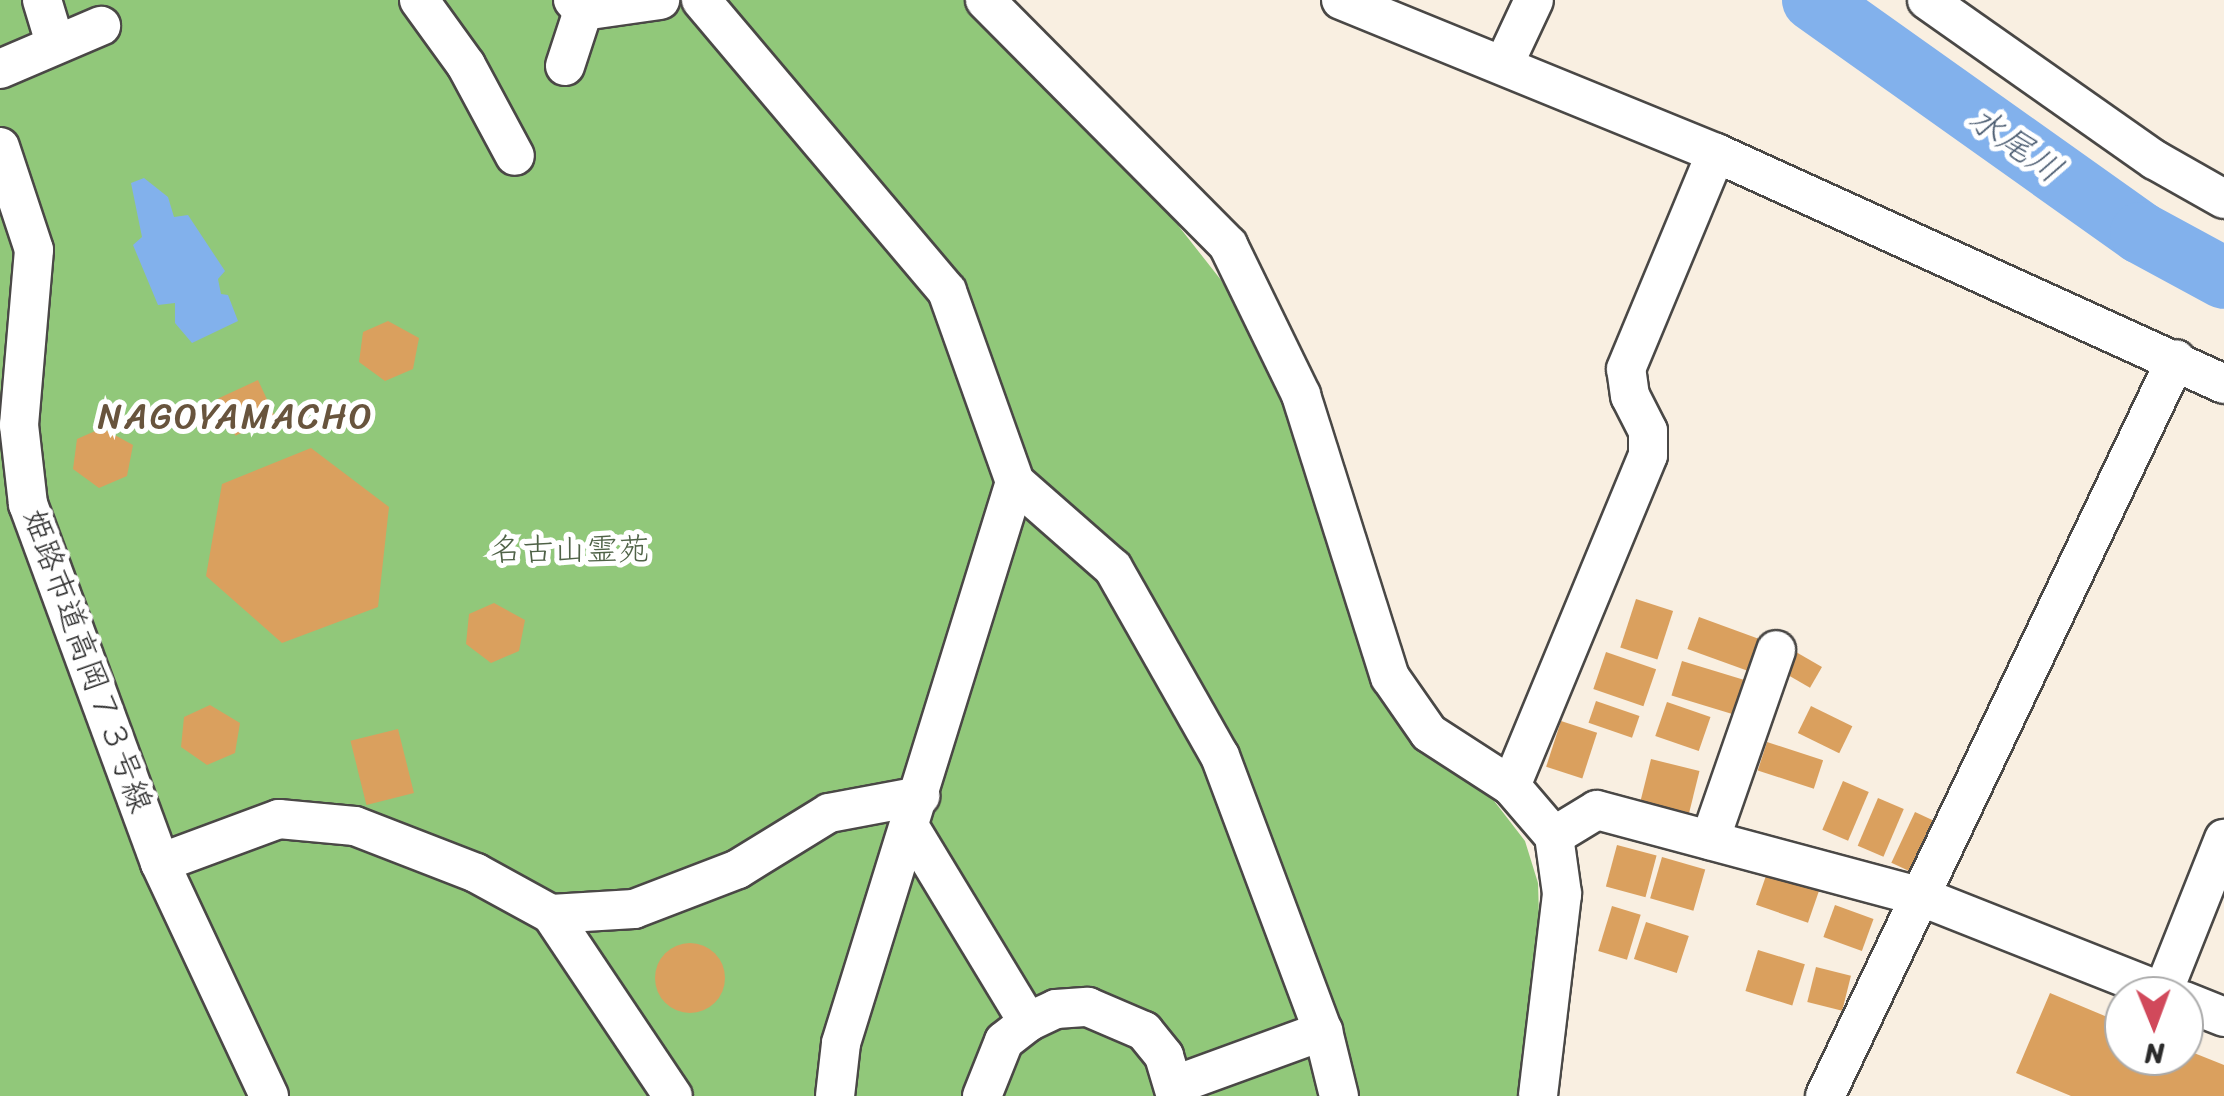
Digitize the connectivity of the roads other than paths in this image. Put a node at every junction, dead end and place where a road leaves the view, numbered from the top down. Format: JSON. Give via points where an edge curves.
{"nodes":[{"id":1,"x":42,"y":0,"type":"edge"},
{"id":2,"x":418,"y":0,"type":"edge"},
{"id":3,"x":660,"y":0,"type":"edge"},
{"id":4,"x":701,"y":0,"type":"edge"},
{"id":5,"x":985,"y":0,"type":"edge"},
{"id":6,"x":1342,"y":0,"type":"edge"},
{"id":7,"x":1534,"y":0,"type":"edge"},
{"id":8,"x":1926,"y":0,"type":"edge"},
{"id":9,"x":578,"y":6,"type":"edge"},
{"id":10,"x":101,"y":26,"type":"dead end"},
{"id":11,"x":55,"y":43,"type":"junction"},
{"id":12,"x":1505,"y":62,"type":"junction"},
{"id":13,"x":566,"y":66,"type":"dead end"},
{"id":14,"x":0,"y":69,"type":"edge"},
{"id":15,"x":0,"y":146,"type":"edge"},
{"id":16,"x":1716,"y":153,"type":"junction"},
{"id":17,"x":515,"y":156,"type":"dead end"},
{"id":18,"x":2224,"y":199,"type":"edge"},
{"id":19,"x":2176,"y":359,"type":"junction"},
{"id":20,"x":2224,"y":384,"type":"edge"},
{"id":21,"x":1014,"y":482,"type":"junction"},
{"id":22,"x":1776,"y":650,"type":"dead end"},
{"id":23,"x":1511,"y":786,"type":"junction"},
{"id":24,"x":916,"y":813,"type":"junction"},
{"id":25,"x":1554,"y":836,"type":"junction"},
{"id":26,"x":2224,"y":839,"type":"edge"},
{"id":27,"x":1710,"y":840,"type":"junction"},
{"id":28,"x":160,"y":863,"type":"junction"},
{"id":29,"x":1922,"y":897,"type":"junction"},
{"id":30,"x":551,"y":914,"type":"junction"},
{"id":31,"x":2122,"y":976,"type":"edge"},
{"id":32,"x":2179,"y":976,"type":"edge"},
{"id":33,"x":1028,"y":1022,"type":"junction"},
{"id":34,"x":1323,"y":1031,"type":"junction"},
{"id":35,"x":1176,"y":1090,"type":"edge"},
{"id":36,"x":269,"y":1096,"type":"edge"},
{"id":37,"x":672,"y":1096,"type":"edge"},
{"id":38,"x":836,"y":1096,"type":"edge"},
{"id":39,"x":982,"y":1096,"type":"edge"},
{"id":40,"x":1338,"y":1096,"type":"edge"},
{"id":41,"x":1538,"y":1096,"type":"edge"},
{"id":42,"x":1825,"y":1096,"type":"edge"}],
"edges":[{"from":1,"to":11,"type":"street"},
{"from":2,"to":17,"type":"street","via":[[466,65]]},
{"from":3,"to":9,"type":"street"},
{"from":4,"to":21,"type":"street","via":[[947,291]]},
{"from":5,"to":23,"type":"street","via":[[1228,245],[1301,395],[1390,677],[1429,732]]},
{"from":6,"to":12,"type":"street"},
{"from":7,"to":12,"type":"street"},
{"from":8,"to":18,"type":"street","via":[[2155,160]]},
{"from":9,"to":13,"type":"street"},
{"from":10,"to":11,"type":"street"},
{"from":11,"to":14,"type":"street"},
{"from":12,"to":16,"type":"street"},
{"from":15,"to":28,"type":"street","name":"姫路市道高岡７３号線","via":[[34,250],[19,424],[28,504]]},
{"from":16,"to":19,"type":"street"},
{"from":16,"to":23,"type":"street","via":[[1626,370],[1630,396],[1648,431],[1648,456]]},
{"from":19,"to":20,"type":"street"},
{"from":19,"to":29,"type":"street"},
{"from":21,"to":24,"type":"street"},
{"from":21,"to":34,"type":"street","via":[[1113,568],[1220,756]]},
{"from":22,"to":27,"type":"street"},
{"from":23,"to":25,"type":"street"},
{"from":24,"to":30,"type":"street","via":[[830,813],[738,869],[634,909]]},
{"from":24,"to":33,"type":"street"},
{"from":24,"to":38,"type":"street","via":[[841,1042]]},
{"from":25,"to":27,"type":"street","via":[[1598,810]]},
{"from":25,"to":41,"type":"street","via":[[1562,894]]},
{"from":26,"to":32,"type":"street"},
{"from":27,"to":29,"type":"street"},
{"from":28,"to":30,"type":"street","via":[[279,819],[355,826],[476,872]]},
{"from":28,"to":36,"type":"street","name":"姫路市道高岡７３号線"},
{"from":29,"to":31,"type":"street"},
{"from":29,"to":42,"type":"street"},
{"from":30,"to":37,"type":"street"},
{"from":33,"to":35,"type":"street","via":[[1088,1007],[1118,1015],[1144,1031],[1164,1056]]},
{"from":33,"to":39,"type":"street","via":[[1004,1042]]},
{"from":34,"to":35,"type":"street"},
{"from":34,"to":40,"type":"street"}]}
